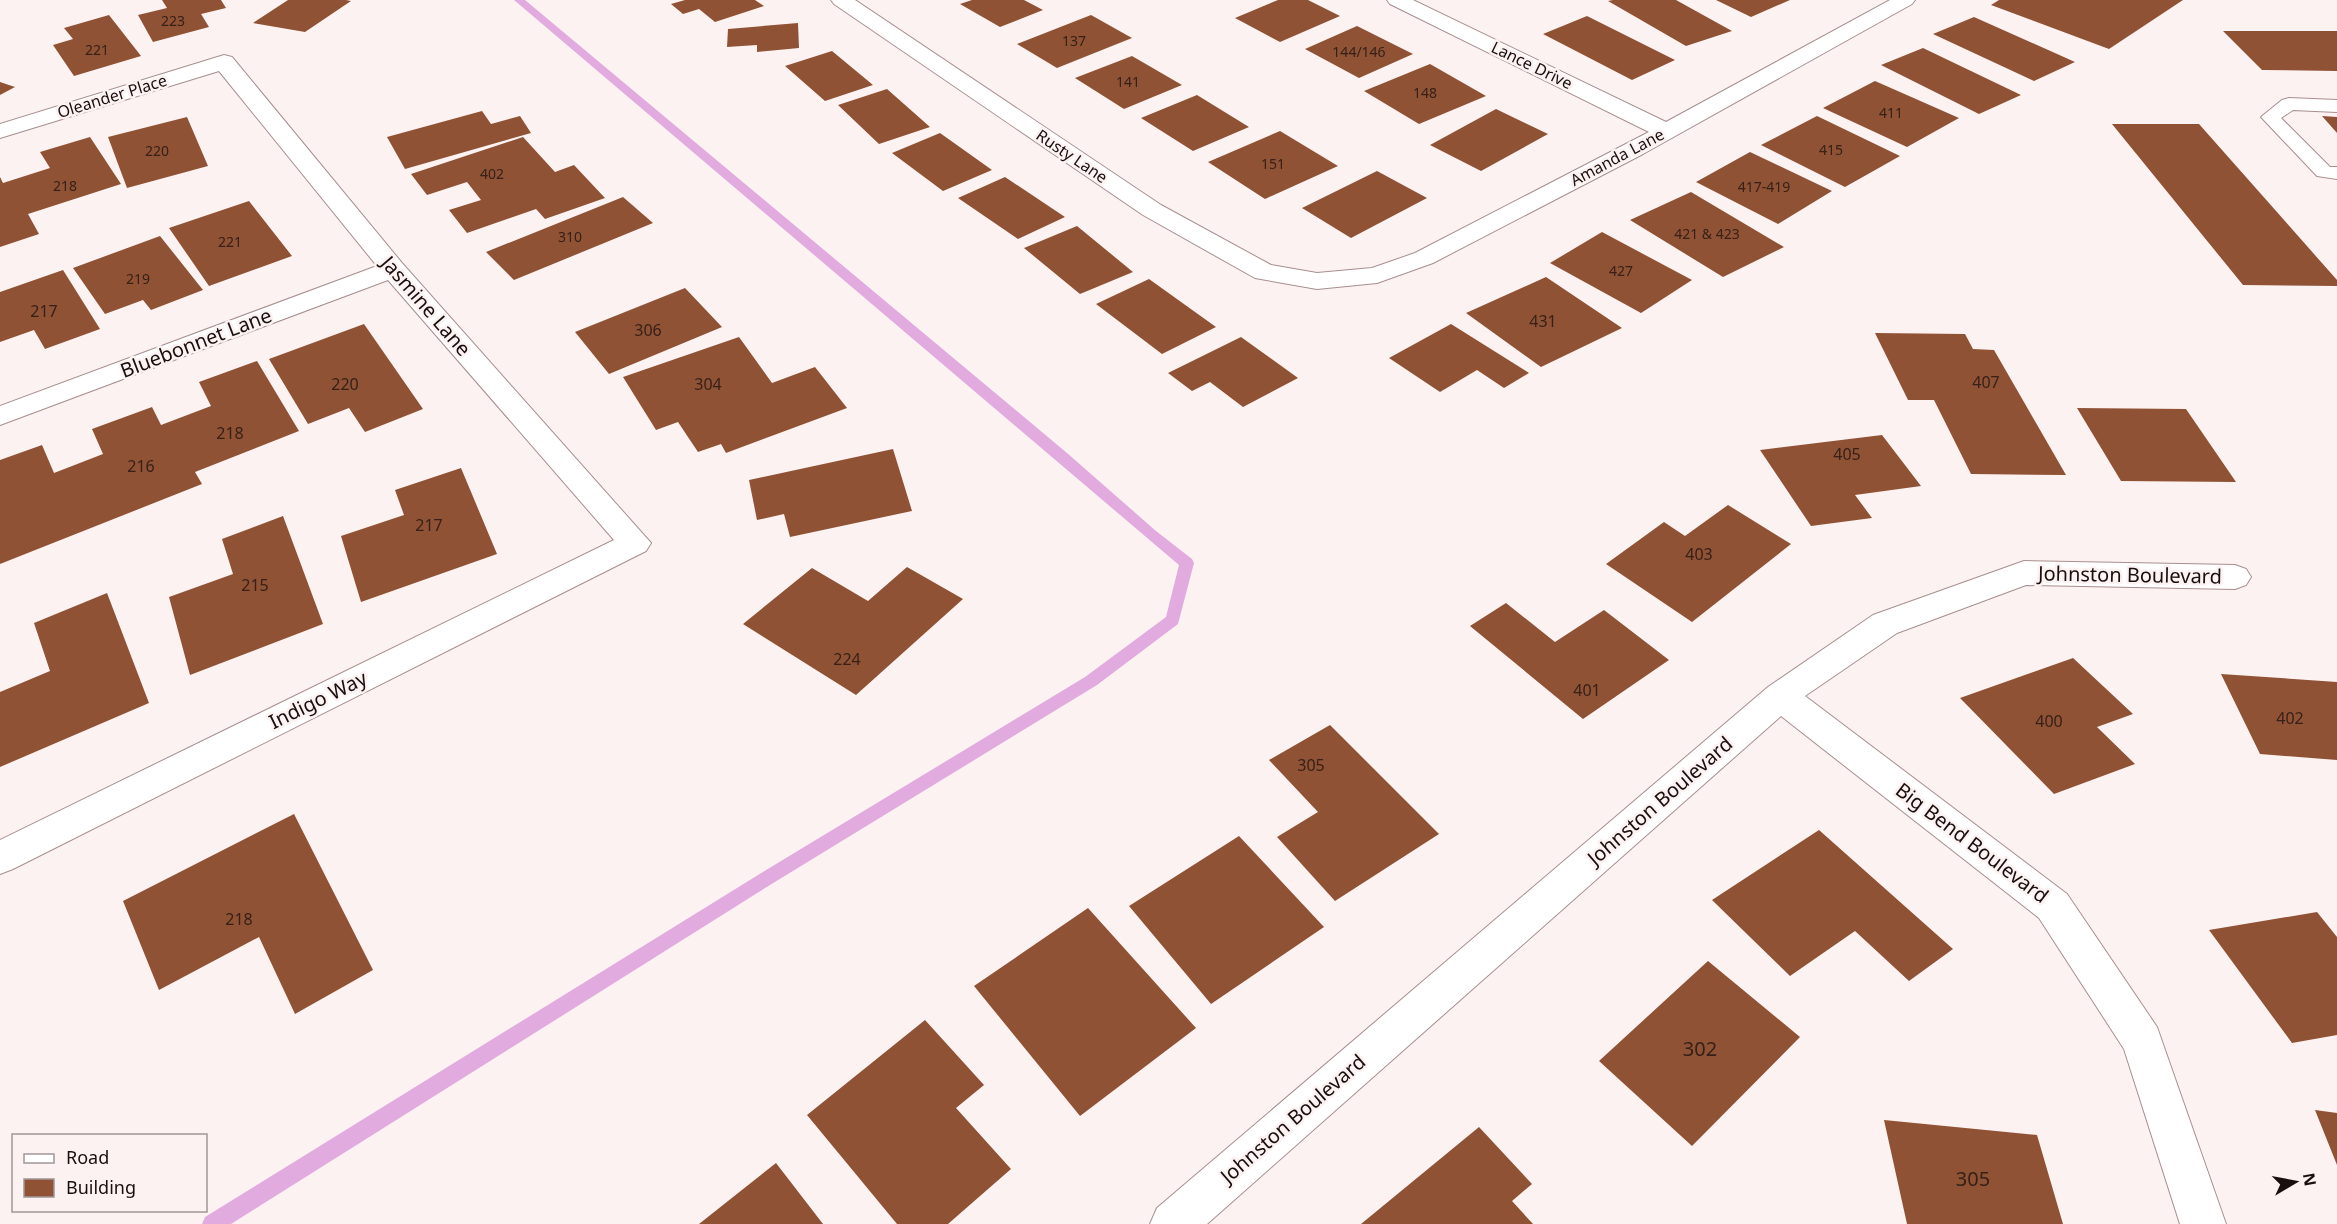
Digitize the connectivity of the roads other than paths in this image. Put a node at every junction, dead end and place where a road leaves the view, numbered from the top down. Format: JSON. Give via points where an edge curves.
{"nodes":[{"id":1,"x":841,"y":0,"type":"edge"},
{"id":2,"x":1397,"y":0,"type":"edge"},
{"id":3,"x":1905,"y":0,"type":"edge"},
{"id":4,"x":224,"y":62,"type":"joint"},
{"id":5,"x":2337,"y":106,"type":"edge"},
{"id":6,"x":0,"y":131,"type":"edge"},
{"id":7,"x":1666,"y":131,"type":"junction"},
{"id":8,"x":2337,"y":173,"type":"edge"},
{"id":9,"x":393,"y":269,"type":"junction"},
{"id":10,"x":1317,"y":281,"type":"joint"},
{"id":11,"x":0,"y":416,"type":"edge"},
{"id":12,"x":635,"y":543,"type":"joint"},
{"id":13,"x":2235,"y":578,"type":"dead end"},
{"id":14,"x":1780,"y":696,"type":"junction"},
{"id":15,"x":0,"y":858,"type":"edge"},
{"id":16,"x":1173,"y":1224,"type":"edge"},
{"id":17,"x":2203,"y":1224,"type":"edge"}],
"edges":[{"from":1,"to":10,"type":"street","name":"Rusty Lane","via":[[1152,210],[1264,272]]},
{"from":2,"to":7,"type":"street","name":"Lance Drive"},
{"from":3,"to":7,"type":"street","name":"Amanda Lane"},
{"from":4,"to":6,"type":"street","name":"Oleander Place"},
{"from":4,"to":9,"type":"street","name":"Jasmine Lane"},
{"from":5,"to":8,"type":"lane","via":[[2289,104],[2270,117],[2324,172]]},
{"from":7,"to":10,"type":"street","name":"Amanda Lane","via":[[1425,258],[1377,275]]},
{"from":9,"to":11,"type":"street","name":"Bluebonnet Lane"},
{"from":9,"to":12,"type":"street","name":"Jasmine Lane"},
{"from":12,"to":15,"type":"street","name":"Indigo Way"},
{"from":13,"to":14,"type":"street","name":"Johnston Boulevard","via":[[2024,573],[1885,624]]},
{"from":14,"to":16,"type":"street","name":"Johnston Boulevard"},
{"from":14,"to":17,"type":"street","name":"Big Bend Boulevard","via":[[2053,906],[2142,1041]]}]}
